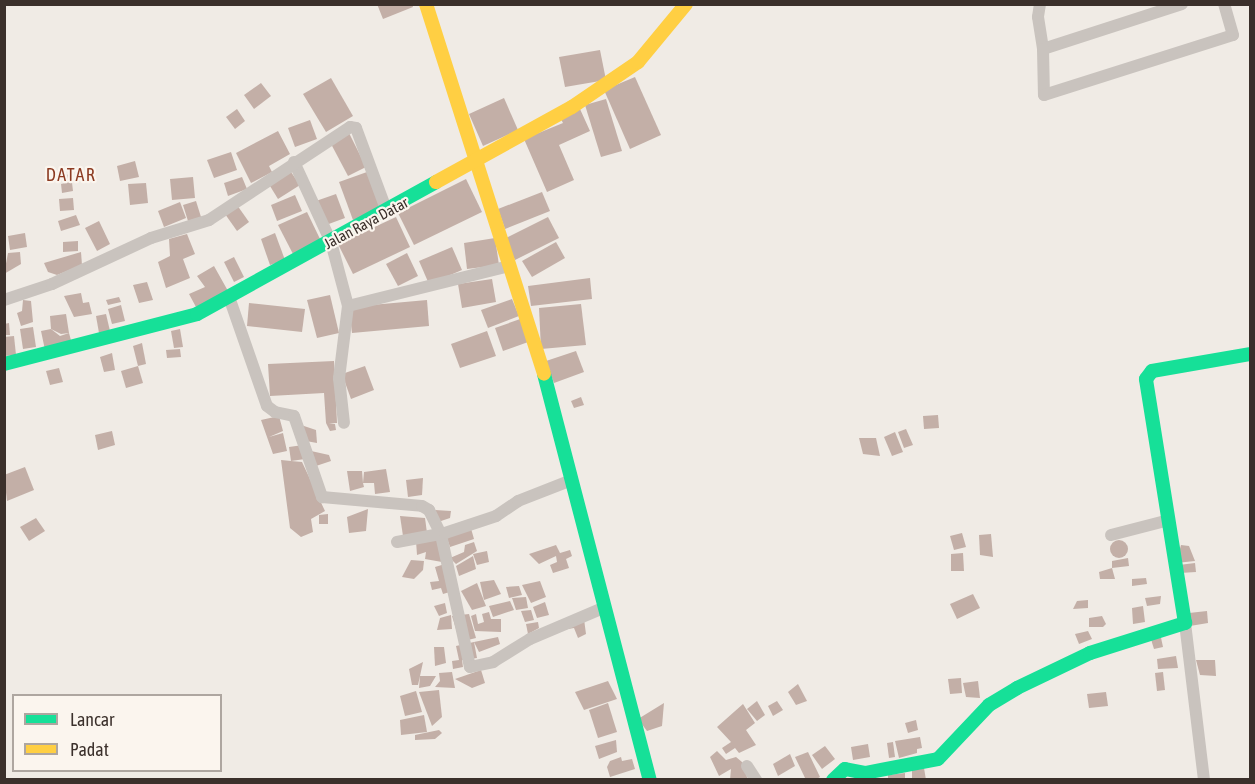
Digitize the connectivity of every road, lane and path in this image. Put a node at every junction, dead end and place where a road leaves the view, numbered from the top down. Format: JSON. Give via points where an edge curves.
{"nodes":[{"id":1,"x":426,"y":4,"type":"edge"},
{"id":2,"x":686,"y":4,"type":"edge"},
{"id":3,"x":1040,"y":4,"type":"edge"},
{"id":4,"x":1182,"y":4,"type":"edge"},
{"id":5,"x":1224,"y":4,"type":"edge"},
{"id":6,"x":1042,"y":49,"type":"junction"},
{"id":7,"x":294,"y":162,"type":"junction"},
{"id":8,"x":474,"y":164,"type":"junction"},
{"id":9,"x":387,"y":212,"type":"junction"},
{"id":10,"x":331,"y":242,"type":"junction"},
{"id":11,"x":510,"y":266,"type":"junction"},
{"id":12,"x":229,"y":297,"type":"junction"},
{"id":13,"x":4,"y":300,"type":"edge"},
{"id":14,"x":348,"y":306,"type":"junction"},
{"id":15,"x":1251,"y":354,"type":"edge"},
{"id":16,"x":4,"y":364,"type":"edge"},
{"id":17,"x":344,"y":423,"type":"dead end"},
{"id":18,"x":572,"y":480,"type":"junction"},
{"id":19,"x":1169,"y":520,"type":"junction"},
{"id":20,"x":441,"y":535,"type":"junction"},
{"id":21,"x":1111,"y":535,"type":"dead end"},
{"id":22,"x":397,"y":542,"type":"dead end"},
{"id":23,"x":603,"y":608,"type":"junction"},
{"id":24,"x":1185,"y":623,"type":"junction"},
{"id":25,"x":747,"y":766,"type":"dead end"},
{"id":26,"x":650,"y":780,"type":"edge"},
{"id":27,"x":756,"y":780,"type":"edge"},
{"id":28,"x":833,"y":780,"type":"edge"},
{"id":29,"x":1204,"y":780,"type":"edge"}],
"edges":[{"from":1,"to":8,"type":"street"},
{"from":2,"to":8,"type":"street","name":"Jalan Raya Datar","via":[[638,62],[623,74]]},
{"from":3,"to":6,"type":"street"},
{"from":4,"to":6,"type":"street"},
{"from":5,"to":6,"type":"street","via":[[1233,35],[1044,95]]},
{"from":7,"to":9,"type":"street","via":[[354,127]]},
{"from":7,"to":10,"type":"street"},
{"from":7,"to":13,"type":"street","via":[[209,220],[151,238],[52,284]]},
{"from":8,"to":9,"type":"street","name":"Jalan Raya Datar"},
{"from":8,"to":11,"type":"street"},
{"from":9,"to":10,"type":"street","name":"Jalan Raya Datar"},
{"from":10,"to":12,"type":"street","name":"Jalan Raya Datar"},
{"from":10,"to":14,"type":"street"},
{"from":11,"to":14,"type":"street"},
{"from":11,"to":18,"type":"street","via":[[544,369]]},
{"from":12,"to":16,"type":"street","name":"Jalan Raya Datar","via":[[197,314]]},
{"from":12,"to":20,"type":"street","via":[[267,406],[294,416],[322,497],[422,506],[429,510]]},
{"from":14,"to":17,"type":"street","via":[[339,378]]},
{"from":15,"to":19,"type":"street","via":[[1148,374],[1152,435]]},
{"from":18,"to":20,"type":"street","via":[[518,501],[496,516]]},
{"from":18,"to":23,"type":"street"},
{"from":19,"to":21,"type":"street"},
{"from":19,"to":24,"type":"street"},
{"from":20,"to":22,"type":"street"},
{"from":20,"to":23,"type":"street","via":[[466,658],[472,669]]},
{"from":23,"to":26,"type":"street"},
{"from":24,"to":28,"type":"street","via":[[1090,653],[1017,688],[989,705],[938,759],[865,773],[845,769]]},
{"from":24,"to":29,"type":"street"},
{"from":25,"to":27,"type":"street"}]}
